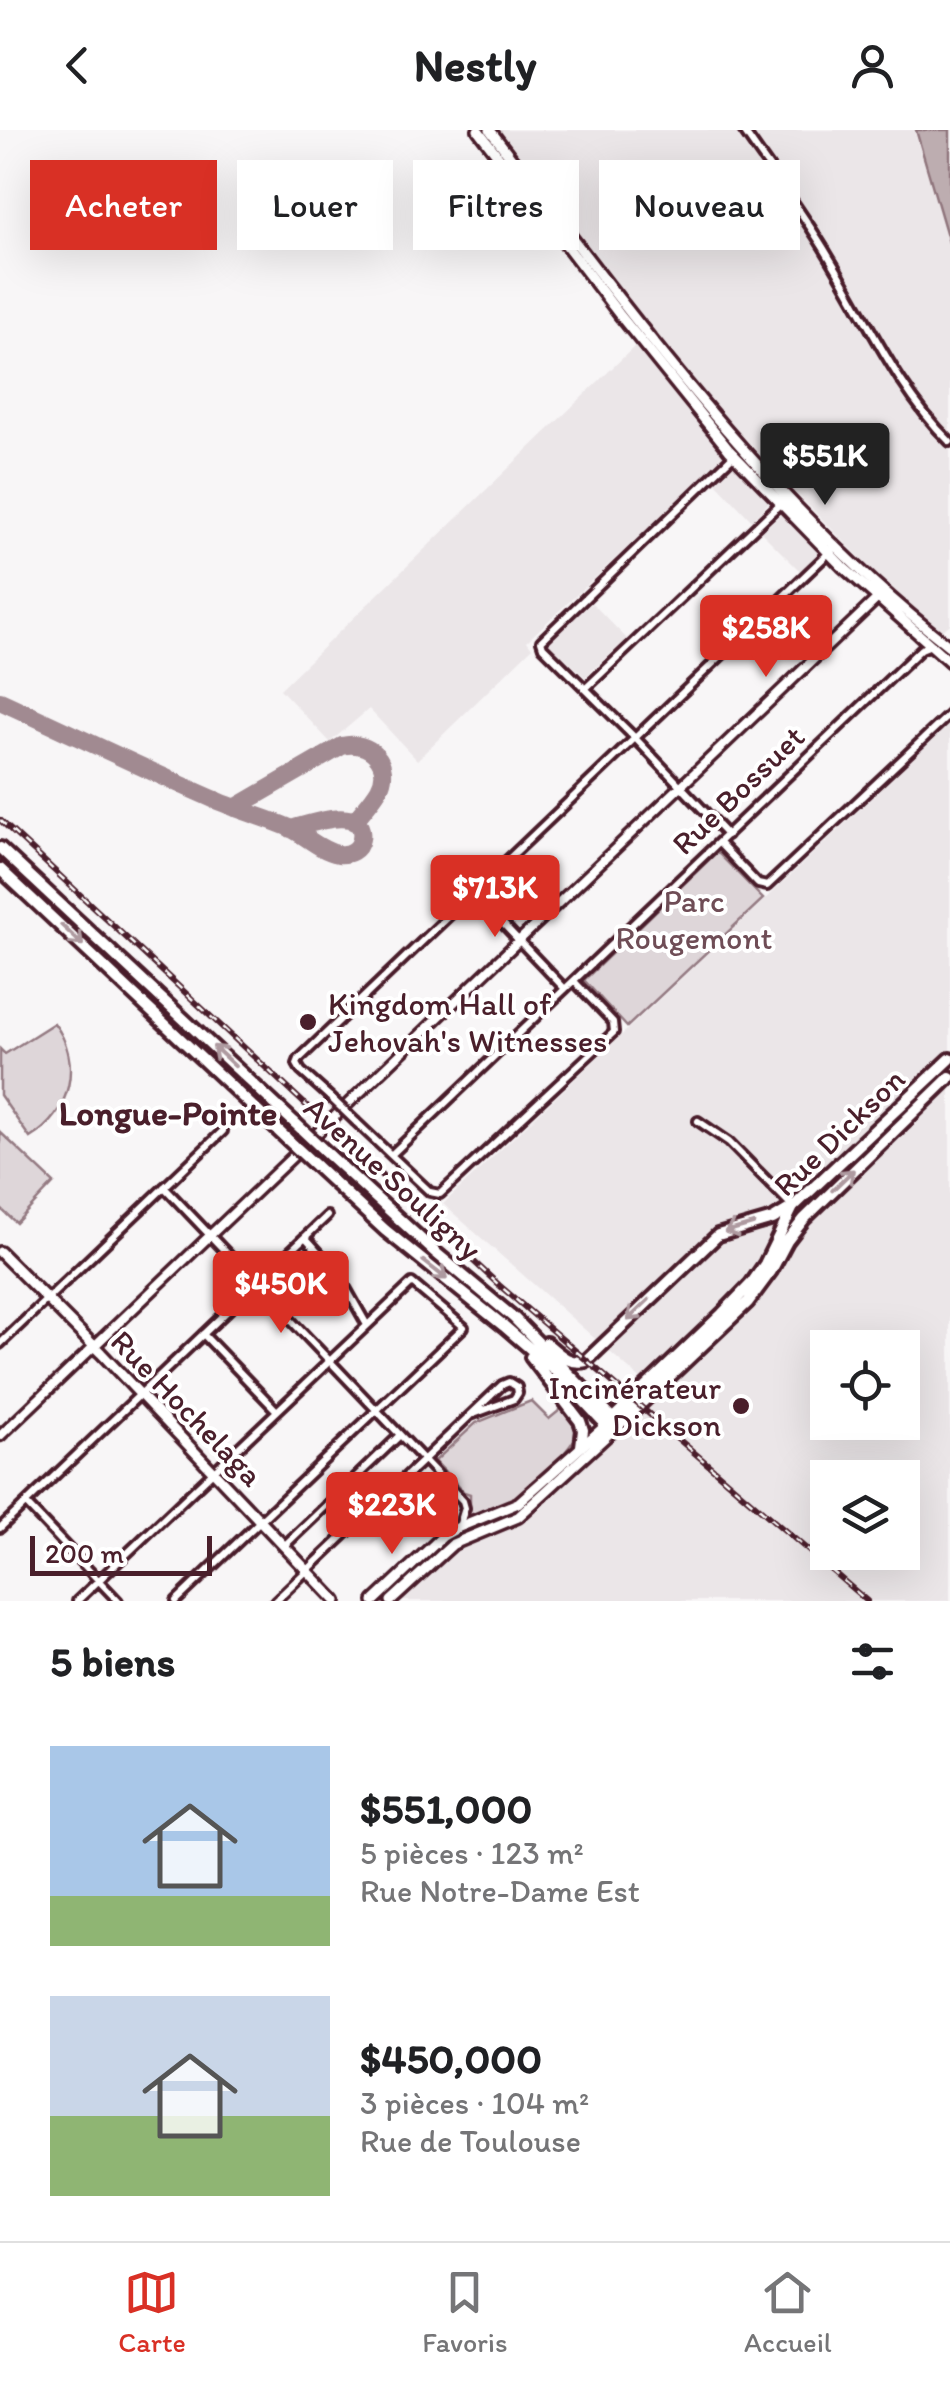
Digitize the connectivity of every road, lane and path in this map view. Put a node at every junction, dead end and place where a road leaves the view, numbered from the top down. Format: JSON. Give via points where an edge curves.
{"nodes":[{"id":1,"x":478,"y":130,"type":"edge"},
{"id":2,"x":490,"y":130,"type":"edge"},
{"id":3,"x":743,"y":130,"type":"edge"},
{"id":4,"x":581,"y":258,"type":"junction"},
{"id":5,"x":950,"y":442,"type":"edge"},
{"id":6,"x":738,"y":451,"type":"junction"},
{"id":7,"x":784,"y":500,"type":"junction"},
{"id":8,"x":833,"y":550,"type":"junction"},
{"id":9,"x":881,"y":596,"type":"junction"},
{"id":10,"x":948,"y":643,"type":"edge"},
{"id":11,"x":929,"y":645,"type":"junction"},
{"id":12,"x":950,"y":662,"type":"edge"},
{"id":13,"x":586,"y":688,"type":"junction"},
{"id":14,"x":950,"y":714,"type":"edge"},
{"id":15,"x":635,"y":738,"type":"junction"},
{"id":16,"x":681,"y":787,"type":"junction"},
{"id":17,"x":727,"y":835,"type":"junction"},
{"id":18,"x":719,"y":842,"type":"junction"},
{"id":19,"x":0,"y":848,"type":"edge"},
{"id":20,"x":449,"y":867,"type":"dead end"},
{"id":21,"x":0,"y":869,"type":"edge"},
{"id":22,"x":474,"y":892,"type":"junction"},
{"id":23,"x":520,"y":940,"type":"junction"},
{"id":24,"x":574,"y":980,"type":"junction"},
{"id":25,"x":565,"y":988,"type":"junction"},
{"id":26,"x":950,"y":1059,"type":"edge"},
{"id":27,"x":950,"y":1077,"type":"edge"},
{"id":28,"x":698,"y":1121,"type":"dead end"},
{"id":29,"x":223,"y":1130,"type":"dead end"},
{"id":30,"x":391,"y":1155,"type":"junction"},
{"id":31,"x":164,"y":1187,"type":"junction"},
{"id":32,"x":792,"y":1208,"type":"junction"},
{"id":33,"x":327,"y":1216,"type":"dead end"},
{"id":34,"x":210,"y":1236,"type":"junction"},
{"id":35,"x":304,"y":1237,"type":"junction"},
{"id":36,"x":0,"y":1252,"type":"edge"},
{"id":37,"x":766,"y":1279,"type":"junction"},
{"id":38,"x":256,"y":1284,"type":"junction"},
{"id":39,"x":48,"y":1298,"type":"junction"},
{"id":40,"x":509,"y":1322,"type":"junction"},
{"id":41,"x":368,"y":1324,"type":"junction"},
{"id":42,"x":203,"y":1334,"type":"junction"},
{"id":43,"x":0,"y":1344,"type":"edge"},
{"id":44,"x":94,"y":1346,"type":"junction"},
{"id":45,"x":330,"y":1361,"type":"junction"},
{"id":46,"x":140,"y":1394,"type":"junction"},
{"id":47,"x":377,"y":1410,"type":"junction"},
{"id":48,"x":277,"y":1411,"type":"junction"},
{"id":49,"x":471,"y":1415,"type":"junction"},
{"id":50,"x":612,"y":1425,"type":"junction"},
{"id":51,"x":400,"y":1435,"type":"junction"},
{"id":52,"x":0,"y":1436,"type":"edge"},
{"id":53,"x":581,"y":1446,"type":"junction"},
{"id":54,"x":424,"y":1460,"type":"junction"},
{"id":55,"x":213,"y":1472,"type":"junction"},
{"id":56,"x":26,"y":1503,"type":"junction"},
{"id":57,"x":260,"y":1521,"type":"junction"},
{"id":58,"x":459,"y":1527,"type":"junction"},
{"id":59,"x":0,"y":1528,"type":"edge"},
{"id":60,"x":284,"y":1546,"type":"junction"},
{"id":61,"x":308,"y":1571,"type":"junction"},
{"id":62,"x":98,"y":1580,"type":"junction"},
{"id":63,"x":77,"y":1601,"type":"edge"},
{"id":64,"x":118,"y":1601,"type":"edge"},
{"id":65,"x":176,"y":1601,"type":"edge"},
{"id":66,"x":276,"y":1601,"type":"edge"},
{"id":67,"x":336,"y":1601,"type":"edge"},
{"id":68,"x":374,"y":1601,"type":"edge"},
{"id":69,"x":391,"y":1601,"type":"edge"}],
"edges":[{"from":1,"to":4,"type":"main road"},
{"from":2,"to":4,"type":"main road"},
{"from":3,"to":5,"type":"street","via":[[909,390]]},
{"from":4,"to":6,"type":"main road"},
{"from":6,"to":7,"type":"main road"},
{"from":6,"to":13,"type":"street","via":[[541,641]]},
{"from":7,"to":8,"type":"main road"},
{"from":7,"to":13,"type":"street"},
{"from":8,"to":9,"type":"main road"},
{"from":8,"to":15,"type":"street"},
{"from":9,"to":10,"type":"main road"},
{"from":9,"to":11,"type":"main road"},
{"from":9,"to":16,"type":"street"},
{"from":10,"to":11,"type":"street"},
{"from":11,"to":12,"type":"main road"},
{"from":11,"to":17,"type":"street","name":"Rue Bossuet"},
{"from":13,"to":15,"type":"street"},
{"from":14,"to":18,"type":"street","via":[[769,885],[758,884]]},
{"from":15,"to":16,"type":"street"},
{"from":15,"to":22,"type":"street"},
{"from":16,"to":17,"type":"street"},
{"from":16,"to":23,"type":"street"},
{"from":17,"to":18,"type":"street","name":"Rue Bossuet"},
{"from":18,"to":24,"type":"street","name":"Rue Bossuet"},
{"from":40,"to":19,"type":"main road","name":"Avenue Souligny","one_way":true,"bridge":true},
{"from":20,"to":22,"type":"street"},
{"from":21,"to":40,"type":"main road","name":"Avenue Souligny","one_way":true,"bridge":true,"via":[[392,1236]]},
{"from":22,"to":23,"type":"street"},
{"from":22,"to":30,"type":"street","bridge":true,"via":[[297,1064]]},
{"from":23,"to":25,"type":"street"},
{"from":23,"to":34,"type":"street"},
{"from":24,"to":25,"type":"street","name":"Rue Bossuet"},
{"from":24,"to":30,"type":"street","via":[[613,1022],[611,1035],[436,1195]]},
{"from":25,"to":30,"type":"street","name":"Rue Bossuet"},
{"from":26,"to":32,"type":"main road","name":"Rue Dickson"},
{"from":37,"to":27,"type":"main road","name":"Rue Dickson","one_way":true,"via":[[804,1219]]},
{"from":28,"to":32,"type":"street","via":[[729,1142]]},
{"from":29,"to":31,"type":"street"},
{"from":31,"to":34,"type":"street"},
{"from":31,"to":39,"type":"street"},
{"from":32,"to":37,"type":"main road","via":[[796,1216]]},
{"from":32,"to":40,"type":"main road","one_way":true,"via":[[718,1235],[586,1361],[566,1359]]},
{"from":32,"to":50,"type":"main road","name":"Rue Dickson","via":[[751,1284]]},
{"from":33,"to":35,"type":"street"},
{"from":34,"to":38,"type":"street"},
{"from":34,"to":44,"type":"street"},
{"from":35,"to":38,"type":"street"},
{"from":35,"to":41,"type":"street","via":[[342,1279]]},
{"from":36,"to":39,"type":"main road","name":"Rue Hochelaga"},
{"from":37,"to":50,"type":"main road","name":"Rue Dickson"},
{"from":38,"to":42,"type":"street"},
{"from":38,"to":45,"type":"street"},
{"from":39,"to":43,"type":"street"},
{"from":39,"to":44,"type":"main road","name":"Rue Hochelaga"},
{"from":40,"to":50,"type":"main road","name":"Avenue Souligny"},
{"from":40,"to":53,"type":"main road","via":[[578,1417]]},
{"from":41,"to":45,"type":"street"},
{"from":41,"to":47,"type":"street","via":[[412,1283],[464,1327]]},
{"from":42,"to":46,"type":"street"},
{"from":42,"to":48,"type":"street"},
{"from":44,"to":46,"type":"main road","name":"Rue Hochelaga"},
{"from":44,"to":52,"type":"street"},
{"from":45,"to":47,"type":"street"},
{"from":45,"to":48,"type":"street"},
{"from":46,"to":55,"type":"main road","name":"Rue Hochelaga"},
{"from":46,"to":56,"type":"street"},
{"from":47,"to":51,"type":"street"},
{"from":47,"to":57,"type":"street"},
{"from":48,"to":55,"type":"street"},
{"from":49,"to":49,"type":"street","via":[[514,1399],[517,1387],[502,1384]]},
{"from":49,"to":54,"type":"street"},
{"from":50,"to":53,"type":"main road","name":"Rue Dickson"},
{"from":50,"to":69,"type":"main road","name":"Rue Dickson","via":[[518,1517],[453,1544]]},
{"from":51,"to":54,"type":"street"},
{"from":51,"to":60,"type":"street"},
{"from":53,"to":58,"type":"main road","name":"Rue Dickson","via":[[514,1505]]},
{"from":54,"to":58,"type":"street","via":[[465,1504]]},
{"from":54,"to":61,"type":"street"},
{"from":55,"to":57,"type":"main road","name":"Rue Hochelaga"},
{"from":55,"to":62,"type":"street"},
{"from":56,"to":59,"type":"street"},
{"from":56,"to":62,"type":"street"},
{"from":57,"to":60,"type":"main road","name":"Rue Hochelaga"},
{"from":57,"to":65,"type":"street"},
{"from":58,"to":68,"type":"main road","name":"Rue Dickson"},
{"from":60,"to":61,"type":"main road","name":"Rue Hochelaga"},
{"from":61,"to":66,"type":"street"},
{"from":61,"to":67,"type":"main road","name":"Rue Hochelaga"},
{"from":62,"to":63,"type":"street"},
{"from":62,"to":64,"type":"street"}]}
